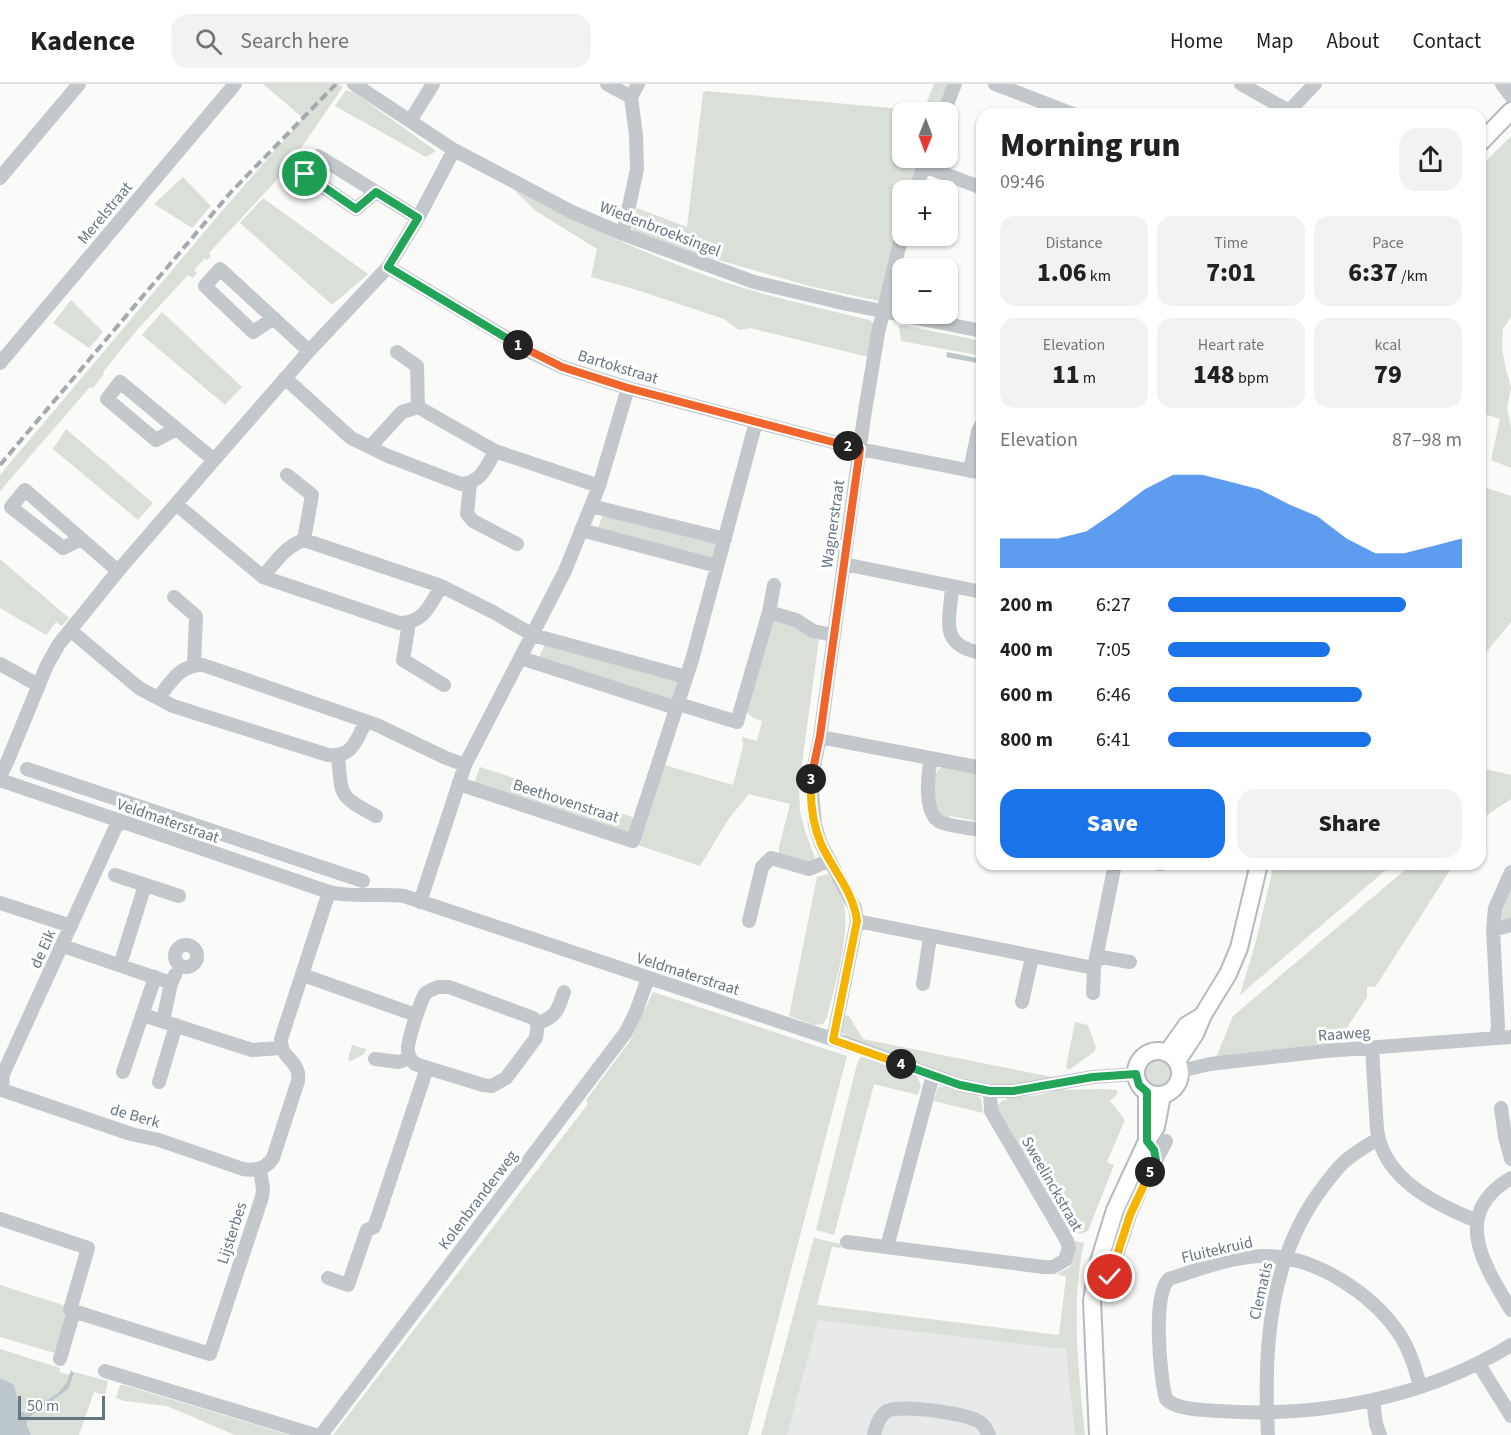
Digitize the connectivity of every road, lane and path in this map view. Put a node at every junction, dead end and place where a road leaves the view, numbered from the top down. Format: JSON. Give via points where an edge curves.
{"nodes":[{"id":1,"x":79,"y":84,"type":"edge"},
{"id":2,"x":235,"y":84,"type":"edge"},
{"id":3,"x":354,"y":84,"type":"edge"},
{"id":4,"x":433,"y":84,"type":"edge"},
{"id":5,"x":607,"y":84,"type":"edge"},
{"id":6,"x":638,"y":84,"type":"edge"},
{"id":7,"x":955,"y":84,"type":"edge"},
{"id":8,"x":995,"y":84,"type":"edge"},
{"id":9,"x":1241,"y":84,"type":"edge"},
{"id":10,"x":1315,"y":84,"type":"edge"},
{"id":11,"x":1502,"y":84,"type":"edge"},
{"id":12,"x":1511,"y":96,"type":"edge"},
{"id":13,"x":631,"y":97,"type":"junction"},
{"id":14,"x":948,"y":102,"type":"edge"},
{"id":15,"x":1057,"y":108,"type":"edge"},
{"id":16,"x":1280,"y":108,"type":"edge"},
{"id":17,"x":1291,"y":108,"type":"edge"},
{"id":18,"x":1511,"y":111,"type":"edge"},
{"id":19,"x":410,"y":122,"type":"junction"},
{"id":20,"x":1486,"y":137,"type":"edge"},
{"id":21,"x":454,"y":150,"type":"junction"},
{"id":22,"x":938,"y":168,"type":"edge"},
{"id":23,"x":0,"y":178,"type":"edge"},
{"id":24,"x":976,"y":185,"type":"edge"},
{"id":25,"x":376,"y":192,"type":"junction"},
{"id":26,"x":418,"y":218,"type":"junction"},
{"id":27,"x":623,"y":234,"type":"junction"},
{"id":28,"x":899,"y":246,"type":"edge"},
{"id":29,"x":388,"y":267,"type":"junction"},
{"id":30,"x":883,"y":311,"type":"junction"},
{"id":31,"x":274,"y":318,"type":"junction"},
{"id":32,"x":976,"y":330,"type":"edge"},
{"id":33,"x":309,"y":351,"type":"junction"},
{"id":34,"x":397,"y":352,"type":"dead end"},
{"id":35,"x":0,"y":363,"type":"edge"},
{"id":36,"x":285,"y":378,"type":"junction"},
{"id":37,"x":628,"y":388,"type":"junction"},
{"id":38,"x":418,"y":407,"type":"junction"},
{"id":39,"x":756,"y":423,"type":"junction"},
{"id":40,"x":176,"y":429,"type":"junction"},
{"id":41,"x":370,"y":447,"type":"junction"},
{"id":42,"x":860,"y":449,"type":"junction"},
{"id":43,"x":495,"y":451,"type":"junction"},
{"id":44,"x":214,"y":460,"type":"junction"},
{"id":45,"x":976,"y":472,"type":"edge"},
{"id":46,"x":287,"y":475,"type":"dead end"},
{"id":47,"x":470,"y":484,"type":"junction"},
{"id":48,"x":599,"y":486,"type":"junction"},
{"id":49,"x":177,"y":505,"type":"junction"},
{"id":50,"x":591,"y":506,"type":"junction"},
{"id":51,"x":581,"y":530,"type":"junction"},
{"id":52,"x":81,"y":539,"type":"junction"},
{"id":53,"x":725,"y":539,"type":"junction"},
{"id":54,"x":304,"y":540,"type":"junction"},
{"id":55,"x":517,"y":544,"type":"dead end"},
{"id":56,"x":844,"y":564,"type":"junction"},
{"id":57,"x":717,"y":566,"type":"junction"},
{"id":58,"x":118,"y":572,"type":"junction"},
{"id":59,"x":263,"y":577,"type":"junction"},
{"id":60,"x":774,"y":585,"type":"dead end"},
{"id":61,"x":441,"y":586,"type":"junction"},
{"id":62,"x":952,"y":586,"type":"junction"},
{"id":63,"x":976,"y":591,"type":"edge"},
{"id":64,"x":174,"y":597,"type":"dead end"},
{"id":65,"x":769,"y":612,"type":"junction"},
{"id":66,"x":409,"y":623,"type":"junction"},
{"id":67,"x":70,"y":630,"type":"junction"},
{"id":68,"x":833,"y":634,"type":"junction"},
{"id":69,"x":533,"y":635,"type":"junction"},
{"id":70,"x":976,"y":652,"type":"edge"},
{"id":71,"x":521,"y":658,"type":"junction"},
{"id":72,"x":0,"y":664,"type":"edge"},
{"id":73,"x":194,"y":665,"type":"junction"},
{"id":74,"x":686,"y":677,"type":"junction"},
{"id":75,"x":38,"y":685,"type":"junction"},
{"id":76,"x":444,"y":685,"type":"dead end"},
{"id":77,"x":158,"y":698,"type":"junction"},
{"id":78,"x":680,"y":707,"type":"junction"},
{"id":79,"x":366,"y":721,"type":"junction"},
{"id":80,"x":820,"y":736,"type":"junction"},
{"id":81,"x":338,"y":756,"type":"junction"},
{"id":82,"x":931,"y":758,"type":"junction"},
{"id":83,"x":465,"y":765,"type":"junction"},
{"id":84,"x":976,"y":767,"type":"edge"},
{"id":85,"x":27,"y":769,"type":"dead end"},
{"id":86,"x":0,"y":778,"type":"edge"},
{"id":87,"x":459,"y":784,"type":"junction"},
{"id":88,"x":99,"y":793,"type":"junction"},
{"id":89,"x":93,"y":813,"type":"junction"},
{"id":90,"x":376,"y":816,"type":"dead end"},
{"id":91,"x":118,"y":822,"type":"junction"},
{"id":92,"x":976,"y":829,"type":"edge"},
{"id":93,"x":239,"y":840,"type":"junction"},
{"id":94,"x":232,"y":860,"type":"junction"},
{"id":95,"x":830,"y":860,"type":"junction"},
{"id":96,"x":1114,"y":870,"type":"edge"},
{"id":97,"x":1258,"y":870,"type":"edge"},
{"id":98,"x":1511,"y":872,"type":"edge"},
{"id":99,"x":115,"y":876,"type":"dead end"},
{"id":100,"x":363,"y":881,"type":"dead end"},
{"id":101,"x":145,"y":885,"type":"junction"},
{"id":102,"x":329,"y":892,"type":"junction"},
{"id":103,"x":179,"y":896,"type":"dead end"},
{"id":104,"x":420,"y":902,"type":"junction"},
{"id":105,"x":0,"y":903,"type":"edge"},
{"id":106,"x":749,"y":921,"type":"dead end"},
{"id":107,"x":857,"y":921,"type":"junction"},
{"id":108,"x":71,"y":926,"type":"junction"},
{"id":109,"x":1511,"y":926,"type":"edge"},
{"id":110,"x":1492,"y":930,"type":"junction"},
{"id":111,"x":930,"y":937,"type":"junction"},
{"id":112,"x":63,"y":946,"type":"junction"},
{"id":113,"x":1032,"y":957,"type":"junction"},
{"id":114,"x":1095,"y":962,"type":"junction"},
{"id":115,"x":1130,"y":962,"type":"dead end"},
{"id":116,"x":120,"y":965,"type":"junction"},
{"id":117,"x":180,"y":965,"type":"dead end"},
{"id":118,"x":303,"y":975,"type":"junction"},
{"id":119,"x":155,"y":977,"type":"junction"},
{"id":120,"x":648,"y":978,"type":"junction"},
{"id":121,"x":171,"y":983,"type":"junction"},
{"id":122,"x":923,"y":984,"type":"dead end"},
{"id":123,"x":564,"y":992,"type":"dead end"},
{"id":124,"x":1092,"y":993,"type":"dead end"},
{"id":125,"x":1022,"y":1002,"type":"dead end"},
{"id":126,"x":143,"y":1015,"type":"junction"},
{"id":127,"x":416,"y":1015,"type":"junction"},
{"id":128,"x":169,"y":1023,"type":"junction"},
{"id":129,"x":538,"y":1023,"type":"junction"},
{"id":130,"x":1511,"y":1037,"type":"edge"},
{"id":131,"x":1496,"y":1038,"type":"junction"},
{"id":132,"x":833,"y":1040,"type":"junction"},
{"id":133,"x":280,"y":1048,"type":"junction"},
{"id":134,"x":1372,"y":1048,"type":"junction"},
{"id":135,"x":410,"y":1058,"type":"junction"},
{"id":136,"x":375,"y":1059,"type":"dead end"},
{"id":137,"x":1175,"y":1062,"type":"junction"},
{"id":138,"x":427,"y":1068,"type":"junction"},
{"id":139,"x":123,"y":1072,"type":"dead end"},
{"id":140,"x":1136,"y":1074,"type":"junction"},
{"id":141,"x":933,"y":1075,"type":"junction"},
{"id":142,"x":159,"y":1082,"type":"dead end"},
{"id":143,"x":1,"y":1091,"type":"edge"},
{"id":144,"x":990,"y":1091,"type":"junction"},
{"id":145,"x":1154,"y":1094,"type":"junction"},
{"id":146,"x":1501,"y":1108,"type":"dead end"},
{"id":147,"x":1378,"y":1139,"type":"junction"},
{"id":148,"x":1147,"y":1141,"type":"junction"},
{"id":149,"x":1166,"y":1141,"type":"dead end"},
{"id":150,"x":1511,"y":1159,"type":"edge"},
{"id":151,"x":1156,"y":1160,"type":"junction"},
{"id":152,"x":260,"y":1169,"type":"junction"},
{"id":153,"x":1511,"y":1178,"type":"edge"},
{"id":154,"x":0,"y":1219,"type":"edge"},
{"id":155,"x":1477,"y":1221,"type":"junction"},
{"id":156,"x":847,"y":1242,"type":"dead end"},
{"id":157,"x":1103,"y":1244,"type":"junction"},
{"id":158,"x":887,"y":1247,"type":"junction"},
{"id":159,"x":1120,"y":1248,"type":"junction"},
{"id":160,"x":1286,"y":1258,"type":"junction"},
{"id":161,"x":1110,"y":1277,"type":"dead end"},
{"id":162,"x":328,"y":1278,"type":"dead end"},
{"id":163,"x":1511,"y":1310,"type":"edge"},
{"id":164,"x":74,"y":1311,"type":"junction"},
{"id":165,"x":1511,"y":1345,"type":"edge"},
{"id":166,"x":60,"y":1359,"type":"dead end"},
{"id":167,"x":1478,"y":1364,"type":"junction"},
{"id":168,"x":105,"y":1371,"type":"dead end"},
{"id":169,"x":1420,"y":1386,"type":"junction"},
{"id":170,"x":1373,"y":1400,"type":"junction"},
{"id":171,"x":1098,"y":1402,"type":"junction"},
{"id":172,"x":1267,"y":1414,"type":"junction"},
{"id":173,"x":1511,"y":1416,"type":"edge"},
{"id":174,"x":315,"y":1435,"type":"edge"},
{"id":175,"x":321,"y":1435,"type":"edge"},
{"id":176,"x":874,"y":1435,"type":"edge"},
{"id":177,"x":989,"y":1435,"type":"edge"},
{"id":178,"x":1098,"y":1435,"type":"edge"},
{"id":179,"x":1103,"y":1435,"type":"edge"},
{"id":180,"x":1268,"y":1435,"type":"edge"},
{"id":181,"x":1380,"y":1435,"type":"edge"}],
"edges":[{"from":1,"to":23,"type":"street"},
{"from":2,"to":35,"type":"street","name":"Merelstraat"},
{"from":3,"to":19,"type":"street","name":"Wiedenbroeksingel"},
{"from":4,"to":19,"type":"street"},
{"from":5,"to":13,"type":"street"},
{"from":6,"to":13,"type":"street"},
{"from":7,"to":14,"type":"street"},
{"from":8,"to":15,"type":"street"},
{"from":9,"to":16,"type":"street"},
{"from":10,"to":17,"type":"street"},
{"from":11,"to":12,"type":"street"},
{"from":13,"to":27,"type":"street","via":[[636,170]]},
{"from":18,"to":20,"type":"main road"},
{"from":19,"to":21,"type":"street","name":"Wiedenbroeksingel"},
{"from":21,"to":26,"type":"street"},
{"from":21,"to":27,"type":"street","name":"Wiedenbroeksingel"},
{"from":22,"to":24,"type":"street"},
{"from":25,"to":25,"type":"street","via":[[356,209],[305,174],[318,156]]},
{"from":25,"to":26,"type":"street"},
{"from":26,"to":29,"type":"street"},
{"from":27,"to":30,"type":"street","name":"Wiedenbroeksingel","via":[[754,282]]},
{"from":28,"to":30,"type":"street","name":"Wagnerstraat"},
{"from":29,"to":33,"type":"street"},
{"from":29,"to":37,"type":"street","name":"Bartokstraat","via":[[532,353]]},
{"from":30,"to":32,"type":"street","name":"Wiedenbroeksingel"},
{"from":30,"to":42,"type":"street","name":"Wagnerstraat"},
{"from":31,"to":31,"type":"street","via":[[253,332],[205,286],[220,269]]},
{"from":31,"to":33,"type":"street"},
{"from":33,"to":36,"type":"street"},
{"from":34,"to":38,"type":"street","via":[[417,366]]},
{"from":36,"to":41,"type":"street","via":[[351,438]]},
{"from":36,"to":44,"type":"street"},
{"from":37,"to":39,"type":"street","name":"Bartokstraat"},
{"from":37,"to":48,"type":"street"},
{"from":38,"to":41,"type":"street","via":[[402,412]]},
{"from":38,"to":43,"type":"street"},
{"from":39,"to":42,"type":"street","name":"Bartokstraat"},
{"from":39,"to":53,"type":"street","name":"Beethovenstraat"},
{"from":40,"to":40,"type":"street","via":[[156,440],[107,399],[120,382]]},
{"from":40,"to":44,"type":"street"},
{"from":41,"to":47,"type":"street","via":[[461,484]]},
{"from":42,"to":45,"type":"street","name":"Bartokstraat"},
{"from":42,"to":56,"type":"street","name":"Wagnerstraat"},
{"from":43,"to":47,"type":"street","via":[[480,477]]},
{"from":43,"to":48,"type":"street"},
{"from":44,"to":49,"type":"street"},
{"from":46,"to":54,"type":"street","via":[[312,495]]},
{"from":47,"to":55,"type":"street","via":[[467,514]]},
{"from":48,"to":50,"type":"street"},
{"from":49,"to":58,"type":"street"},
{"from":49,"to":59,"type":"street"},
{"from":50,"to":51,"type":"street"},
{"from":50,"to":53,"type":"street"},
{"from":51,"to":57,"type":"street"},
{"from":51,"to":69,"type":"street"},
{"from":52,"to":52,"type":"street","via":[[63,548],[11,507],[26,490]]},
{"from":52,"to":58,"type":"street"},
{"from":53,"to":57,"type":"street","name":"Beethovenstraat"},
{"from":54,"to":59,"type":"street","via":[[284,552]]},
{"from":54,"to":61,"type":"street"},
{"from":56,"to":62,"type":"street"},
{"from":56,"to":68,"type":"street","name":"Wagnerstraat"},
{"from":57,"to":74,"type":"street","name":"Beethovenstraat"},
{"from":58,"to":67,"type":"street"},
{"from":59,"to":66,"type":"street","via":[[399,623]]},
{"from":60,"to":65,"type":"street"},
{"from":61,"to":66,"type":"street","via":[[420,619]]},
{"from":61,"to":69,"type":"street"},
{"from":62,"to":63,"type":"street"},
{"from":62,"to":70,"type":"street","via":[[950,632],[954,642]]},
{"from":64,"to":73,"type":"street","via":[[196,616]]},
{"from":65,"to":68,"type":"street","via":[[796,620],[813,631]]},
{"from":65,"to":78,"type":"street","via":[[737,722]]},
{"from":66,"to":76,"type":"street","via":[[403,660]]},
{"from":67,"to":75,"type":"street"},
{"from":67,"to":77,"type":"street","via":[[139,688]]},
{"from":68,"to":80,"type":"street","name":"Wagnerstraat"},
{"from":69,"to":71,"type":"street"},
{"from":69,"to":74,"type":"street"},
{"from":71,"to":78,"type":"street"},
{"from":71,"to":83,"type":"street"},
{"from":72,"to":75,"type":"street"},
{"from":73,"to":77,"type":"street","via":[[183,668]]},
{"from":73,"to":79,"type":"street"},
{"from":74,"to":78,"type":"street","name":"Beethovenstraat"},
{"from":75,"to":86,"type":"street"},
{"from":77,"to":81,"type":"street","via":[[173,706]]},
{"from":78,"to":87,"type":"street","name":"Beethovenstraat","via":[[633,841]]},
{"from":79,"to":81,"type":"street","via":[[353,746]]},
{"from":79,"to":83,"type":"street"},
{"from":80,"to":82,"type":"street"},
{"from":80,"to":95,"type":"street","name":"Wagnerstraat","via":[[811,781],[815,825]]},
{"from":81,"to":90,"type":"street","via":[[342,790],[348,801]]},
{"from":82,"to":84,"type":"street"},
{"from":82,"to":92,"type":"street","via":[[929,806],[933,816],[940,822]]},
{"from":83,"to":87,"type":"street"},
{"from":85,"to":88,"type":"street","name":"Veldmaterstraat"},
{"from":86,"to":89,"type":"street","name":"Veldmaterstraat"},
{"from":87,"to":104,"type":"street"},
{"from":88,"to":89,"type":"street","name":"Veldmaterstraat"},
{"from":88,"to":93,"type":"street","name":"Veldmaterstraat"},
{"from":89,"to":91,"type":"street","name":"Veldmaterstraat"},
{"from":91,"to":94,"type":"street","name":"Veldmaterstraat"},
{"from":91,"to":108,"type":"street","name":"de Eik"},
{"from":93,"to":94,"type":"street","name":"Veldmaterstraat"},
{"from":93,"to":100,"type":"street","name":"Veldmaterstraat"},
{"from":94,"to":102,"type":"street","name":"Veldmaterstraat"},
{"from":95,"to":106,"type":"street","via":[[809,868],[771,858],[762,867]]},
{"from":95,"to":107,"type":"street","name":"Wagnerstraat","via":[[855,908]]},
{"from":96,"to":114,"type":"street"},
{"from":97,"to":137,"type":"main road","via":[[1239,948],[1228,974],[1203,1015],[1187,1025]]},
{"from":98,"to":110,"type":"street","via":[[1495,908]]},
{"from":99,"to":101,"type":"street"},
{"from":101,"to":103,"type":"street"},
{"from":101,"to":116,"type":"street"},
{"from":102,"to":104,"type":"street","name":"Veldmaterstraat","via":[[354,896],[391,894]]},
{"from":102,"to":118,"type":"street"},
{"from":104,"to":120,"type":"street","name":"Veldmaterstraat"},
{"from":105,"to":108,"type":"street"},
{"from":107,"to":111,"type":"street"},
{"from":107,"to":132,"type":"street"},
{"from":108,"to":112,"type":"street","name":"de Eik"},
{"from":109,"to":110,"type":"street"},
{"from":110,"to":131,"type":"street"},
{"from":111,"to":113,"type":"street"},
{"from":111,"to":122,"type":"street"},
{"from":112,"to":116,"type":"street"},
{"from":112,"to":143,"type":"street","name":"de Eik","via":[[3,1074]]},
{"from":113,"to":114,"type":"street"},
{"from":113,"to":125,"type":"street"},
{"from":114,"to":115,"type":"street"},
{"from":114,"to":124,"type":"street"},
{"from":116,"to":119,"type":"street"},
{"from":117,"to":121,"type":"street"},
{"from":118,"to":127,"type":"street"},
{"from":118,"to":133,"type":"street"},
{"from":119,"to":121,"type":"street"},
{"from":119,"to":126,"type":"street"},
{"from":120,"to":132,"type":"street","name":"Veldmaterstraat"},
{"from":120,"to":175,"type":"street","name":"Kolenbranderweg","via":[[626,1032]]},
{"from":121,"to":128,"type":"street"},
{"from":123,"to":129,"type":"street","via":[[556,1012],[549,1020]]},
{"from":126,"to":128,"type":"street"},
{"from":126,"to":139,"type":"street"},
{"from":127,"to":129,"type":"street","via":[[430,990],[449,987]]},
{"from":127,"to":135,"type":"street","via":[[407,1050]]},
{"from":128,"to":133,"type":"street","via":[[252,1050]]},
{"from":128,"to":142,"type":"street"},
{"from":129,"to":138,"type":"street","via":[[536,1038],[506,1078],[492,1086]]},
{"from":130,"to":131,"type":"street","name":"Raaweg"},
{"from":131,"to":134,"type":"street","name":"Raaweg"},
{"from":132,"to":141,"type":"street","name":"Veldmaterstraat"},
{"from":133,"to":152,"type":"street","via":[[296,1066],[298,1081],[273,1158]]},
{"from":134,"to":137,"type":"street","name":"Raaweg","via":[[1233,1062]]},
{"from":134,"to":147,"type":"street"},
{"from":135,"to":136,"type":"street","via":[[399,1062]]},
{"from":135,"to":138,"type":"street","via":[[414,1064]]},
{"from":137,"to":140,"type":"main road","via":[[1155,1051],[1138,1062]]},
{"from":137,"to":145,"type":"main road","via":[[1177,1085],[1168,1093]]},
{"from":138,"to":162,"type":"street","via":[[374,1227],[367,1230],[348,1285]]},
{"from":140,"to":144,"type":"street","name":"Veldmaterstraat"},
{"from":140,"to":145,"type":"main road","via":[[1139,1085]]},
{"from":141,"to":144,"type":"street","name":"Veldmaterstraat"},
{"from":141,"to":158,"type":"street"},
{"from":143,"to":152,"type":"street","name":"de Berk","via":[[243,1169]]},
{"from":144,"to":158,"type":"street","name":"Sweelinckstraat","via":[[991,1111],[1067,1241],[1065,1260],[1044,1267]]},
{"from":145,"to":148,"type":"main road","via":[[1156,1127]]},
{"from":146,"to":150,"type":"street"},
{"from":147,"to":155,"type":"street","via":[[1410,1185],[1442,1206]]},
{"from":147,"to":160,"type":"street","name":"Clematis","via":[[1343,1162],[1316,1196],[1294,1233]]},
{"from":148,"to":151,"type":"street"},
{"from":148,"to":157,"type":"main road"},
{"from":149,"to":151,"type":"street"},
{"from":151,"to":159,"type":"street","via":[[1130,1215]]},
{"from":152,"to":164,"type":"street","name":"Lijsterbes","via":[[262,1197],[210,1354]]},
{"from":153,"to":155,"type":"street","via":[[1491,1194]]},
{"from":154,"to":164,"type":"street","via":[[88,1248],[70,1310]]},
{"from":155,"to":163,"type":"street","via":[[1477,1245]]},
{"from":156,"to":158,"type":"street","name":"Sweelinckstraat"},
{"from":157,"to":159,"type":"street"},
{"from":157,"to":171,"type":"main road","via":[[1092,1301]]},
{"from":159,"to":161,"type":"street"},
{"from":160,"to":169,"type":"street","via":[[1349,1284],[1376,1306],[1409,1350]]},
{"from":160,"to":172,"type":"street","name":"Clematis","via":[[1277,1283],[1269,1332]]},
{"from":160,"to":172,"type":"street","name":"Fluitekruid","via":[[1248,1257],[1191,1272],[1169,1279],[1161,1293],[1162,1386],[1170,1404]]},
{"from":164,"to":166,"type":"street"},
{"from":165,"to":167,"type":"street"},
{"from":167,"to":169,"type":"street"},
{"from":167,"to":173,"type":"street"},
{"from":168,"to":174,"type":"street"},
{"from":169,"to":170,"type":"street"},
{"from":170,"to":172,"type":"street"},
{"from":170,"to":181,"type":"street"},
{"from":171,"to":178,"type":"main road"},
{"from":171,"to":179,"type":"main road"},
{"from":172,"to":180,"type":"street","name":"Clematis"},
{"from":176,"to":177,"type":"street","via":[[882,1415],[901,1408],[967,1416],[984,1425]]}]}
